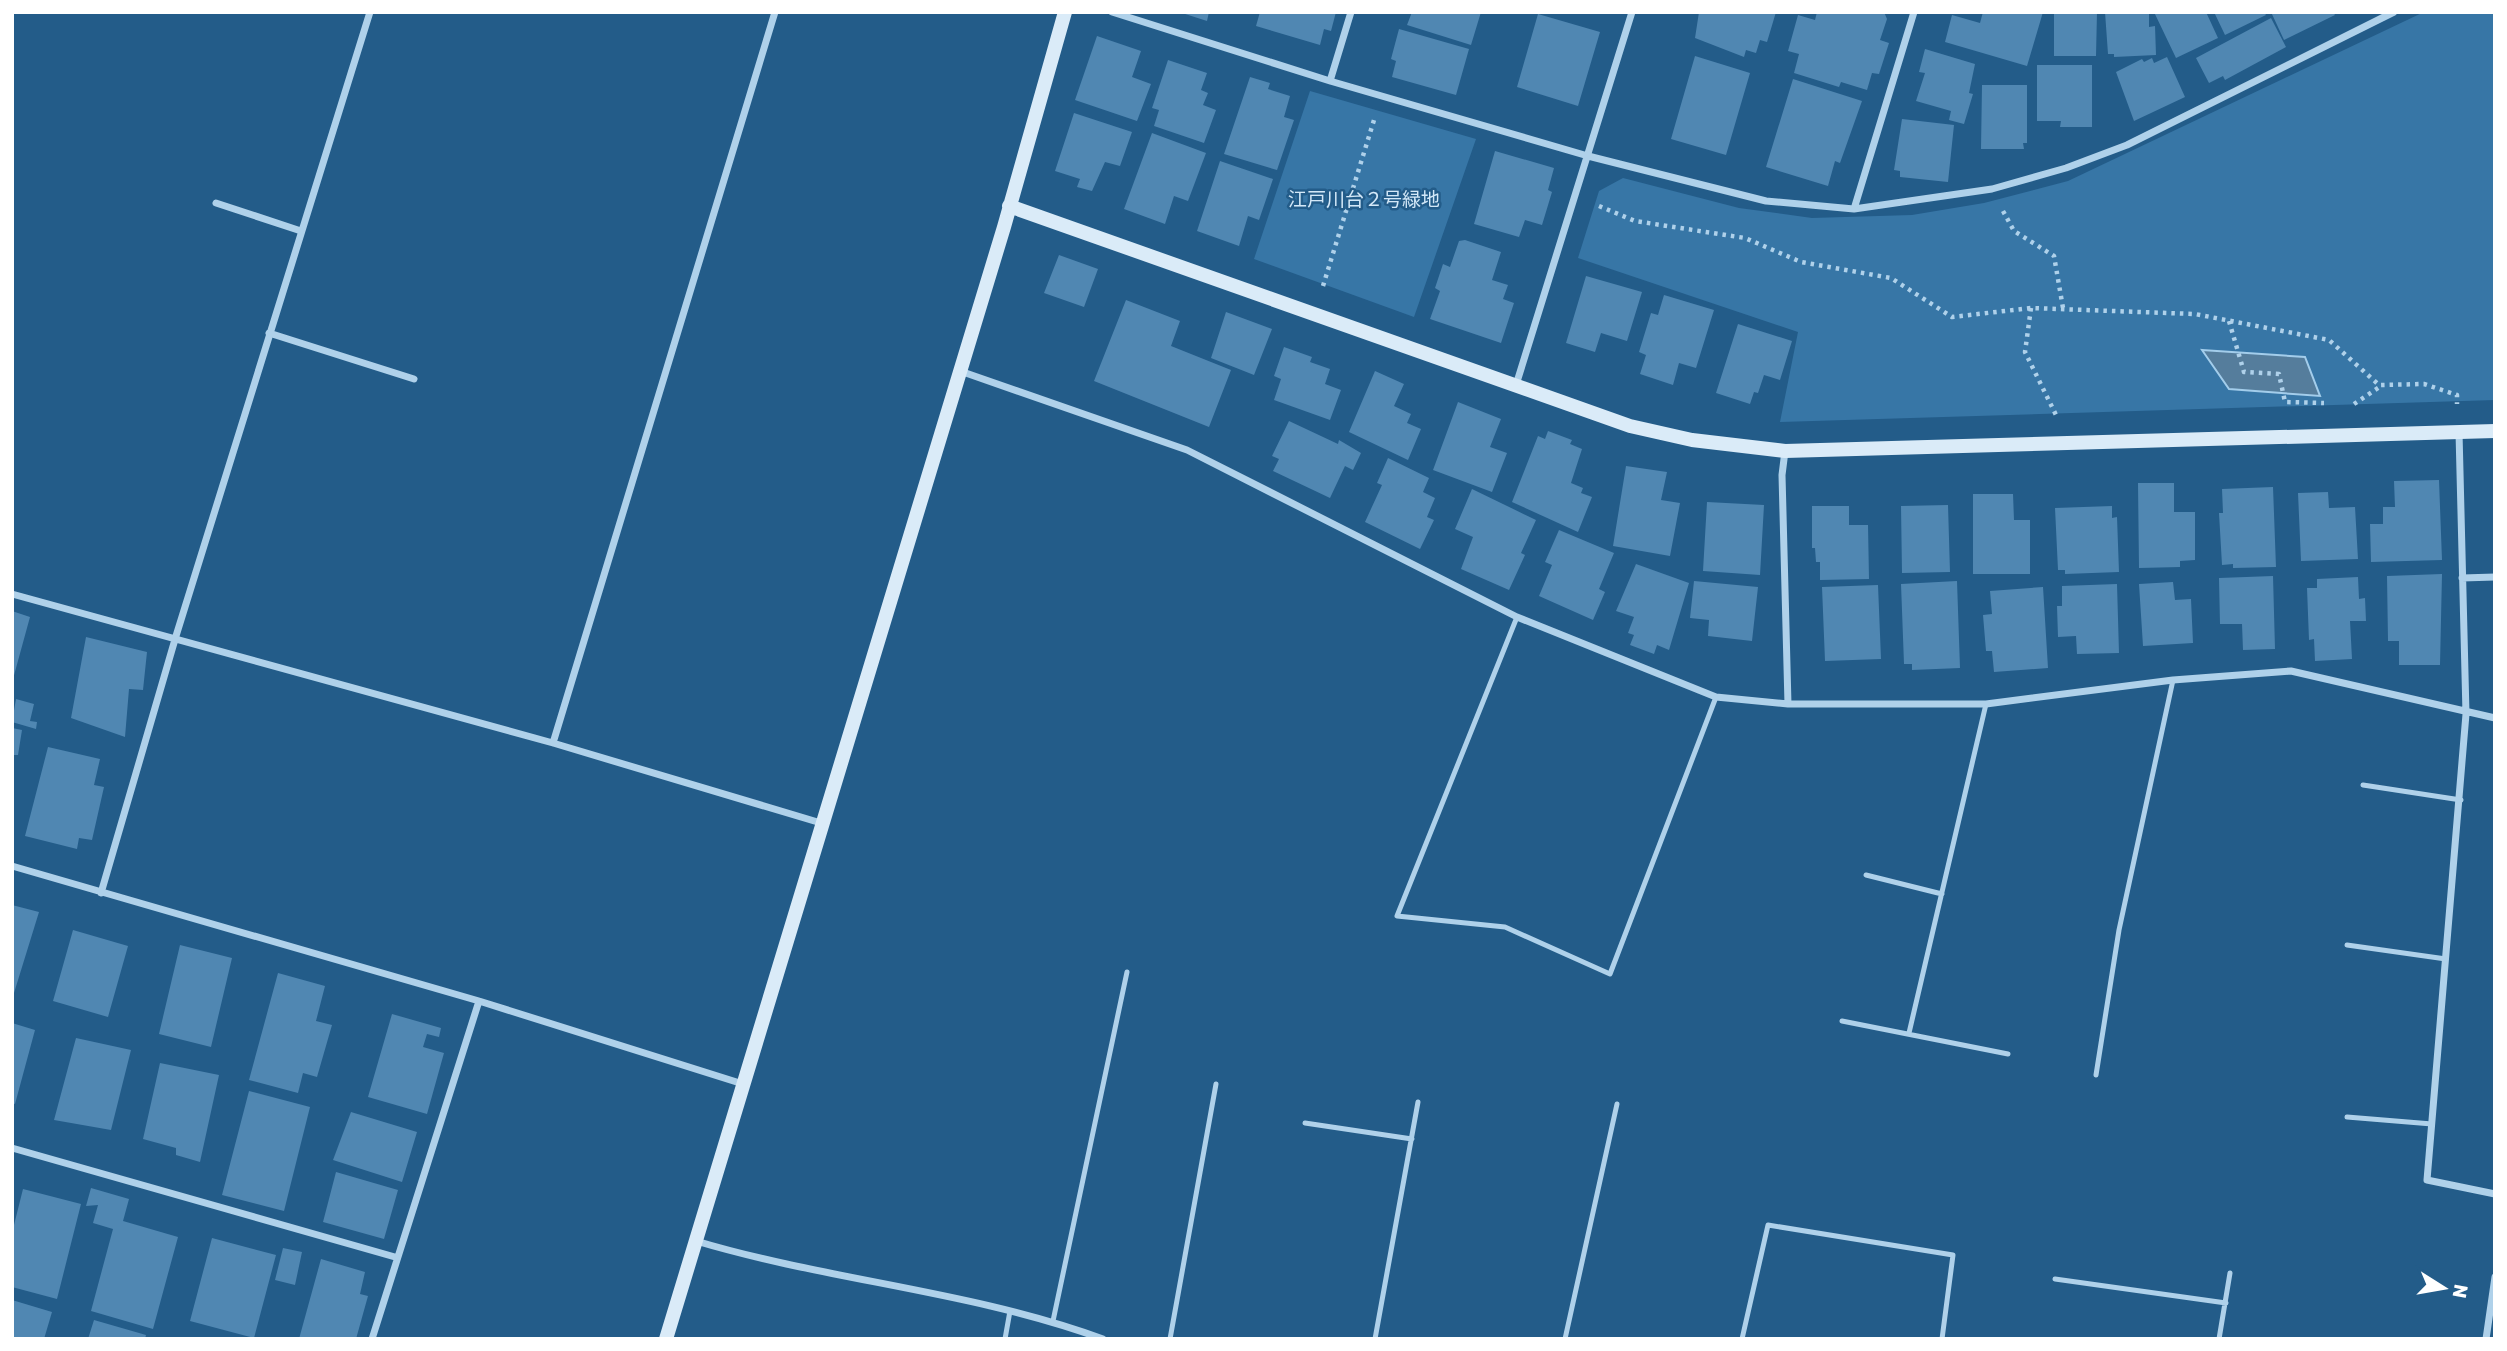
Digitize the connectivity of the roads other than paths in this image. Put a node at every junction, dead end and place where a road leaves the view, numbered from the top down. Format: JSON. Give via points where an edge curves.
{"nodes":[{"id":1,"x":370,"y":12,"type":"edge"},
{"id":2,"x":775,"y":12,"type":"edge"},
{"id":3,"x":1065,"y":12,"type":"edge"},
{"id":4,"x":1112,"y":12,"type":"edge"},
{"id":5,"x":1351,"y":12,"type":"edge"},
{"id":6,"x":1632,"y":12,"type":"edge"},
{"id":7,"x":1914,"y":12,"type":"edge"},
{"id":8,"x":2394,"y":12,"type":"edge"},
{"id":9,"x":1330,"y":81,"type":"junction"},
{"id":10,"x":1588,"y":156,"type":"junction"},
{"id":11,"x":216,"y":203,"type":"dead end"},
{"id":12,"x":1009,"y":206,"type":"junction"},
{"id":13,"x":1854,"y":209,"type":"junction"},
{"id":14,"x":301,"y":231,"type":"junction"},
{"id":15,"x":269,"y":333,"type":"junction"},
{"id":16,"x":960,"y":371,"type":"junction"},
{"id":17,"x":414,"y":379,"type":"dead end"},
{"id":18,"x":1515,"y":386,"type":"junction"},
{"id":19,"x":2495,"y":431,"type":"edge"},
{"id":20,"x":2459,"y":432,"type":"junction"},
{"id":21,"x":1785,"y":451,"type":"junction"},
{"id":22,"x":2495,"y":577,"type":"edge"},
{"id":23,"x":2462,"y":578,"type":"junction"},
{"id":24,"x":12,"y":594,"type":"edge"},
{"id":25,"x":1517,"y":617,"type":"junction"},
{"id":26,"x":176,"y":636,"type":"junction"},
{"id":27,"x":2173,"y":680,"type":"junction"},
{"id":28,"x":1716,"y":697,"type":"junction"},
{"id":29,"x":1788,"y":704,"type":"junction"},
{"id":30,"x":1986,"y":704,"type":"junction"},
{"id":31,"x":2466,"y":714,"type":"junction"},
{"id":32,"x":2495,"y":718,"type":"edge"},
{"id":33,"x":554,"y":743,"type":"junction"},
{"id":34,"x":2363,"y":785,"type":"dead end"},
{"id":35,"x":2461,"y":800,"type":"junction"},
{"id":36,"x":821,"y":823,"type":"junction"},
{"id":37,"x":12,"y":866,"type":"edge"},
{"id":38,"x":1866,"y":875,"type":"dead end"},
{"id":39,"x":101,"y":893,"type":"junction"},
{"id":40,"x":1941,"y":894,"type":"junction"},
{"id":41,"x":2347,"y":945,"type":"dead end"},
{"id":42,"x":2446,"y":959,"type":"junction"},
{"id":43,"x":1127,"y":972,"type":"dead end"},
{"id":44,"x":479,"y":1001,"type":"junction"},
{"id":45,"x":1842,"y":1021,"type":"dead end"},
{"id":46,"x":1909,"y":1033,"type":"junction"},
{"id":47,"x":2008,"y":1054,"type":"dead end"},
{"id":48,"x":2096,"y":1075,"type":"dead end"},
{"id":49,"x":743,"y":1084,"type":"junction"},
{"id":50,"x":1216,"y":1084,"type":"dead end"},
{"id":51,"x":1418,"y":1102,"type":"dead end"},
{"id":52,"x":1617,"y":1104,"type":"dead end"},
{"id":53,"x":2347,"y":1117,"type":"dead end"},
{"id":54,"x":1305,"y":1123,"type":"dead end"},
{"id":55,"x":2432,"y":1124,"type":"junction"},
{"id":56,"x":1412,"y":1139,"type":"junction"},
{"id":57,"x":12,"y":1148,"type":"edge"},
{"id":58,"x":2495,"y":1194,"type":"edge"},
{"id":59,"x":696,"y":1241,"type":"junction"},
{"id":60,"x":396,"y":1257,"type":"junction"},
{"id":61,"x":2230,"y":1273,"type":"dead end"},
{"id":62,"x":2495,"y":1277,"type":"edge"},
{"id":63,"x":2055,"y":1279,"type":"dead end"},
{"id":64,"x":2226,"y":1303,"type":"junction"},
{"id":65,"x":1010,"y":1311,"type":"junction"},
{"id":66,"x":1054,"y":1321,"type":"junction"},
{"id":67,"x":372,"y":1339,"type":"edge"},
{"id":68,"x":666,"y":1339,"type":"edge"},
{"id":69,"x":1005,"y":1339,"type":"edge"},
{"id":70,"x":1103,"y":1339,"type":"edge"},
{"id":71,"x":1170,"y":1339,"type":"edge"},
{"id":72,"x":1376,"y":1339,"type":"edge"},
{"id":73,"x":1566,"y":1339,"type":"edge"},
{"id":74,"x":1742,"y":1339,"type":"edge"},
{"id":75,"x":1942,"y":1339,"type":"edge"},
{"id":76,"x":2219,"y":1339,"type":"edge"},
{"id":77,"x":2486,"y":1339,"type":"edge"}],
"edges":[{"from":1,"to":14,"type":"street"},
{"from":2,"to":33,"type":"street"},
{"from":3,"to":12,"type":"street"},
{"from":4,"to":9,"type":"street"},
{"from":5,"to":9,"type":"street"},
{"from":6,"to":10,"type":"street"},
{"from":7,"to":13,"type":"street"},
{"from":8,"to":13,"type":"street","via":[[2127,145],[2066,168],[1992,189]]},
{"from":9,"to":10,"type":"street"},
{"from":10,"to":13,"type":"street","via":[[1766,201]]},
{"from":10,"to":18,"type":"street"},
{"from":11,"to":14,"type":"street"},
{"from":12,"to":16,"type":"street"},
{"from":12,"to":18,"type":"street"},
{"from":14,"to":15,"type":"street"},
{"from":15,"to":17,"type":"street"},
{"from":15,"to":26,"type":"street"},
{"from":16,"to":25,"type":"street","via":[[1187,450]]},
{"from":16,"to":36,"type":"street"},
{"from":18,"to":21,"type":"street","via":[[1630,426],[1692,440]]},
{"from":19,"to":20,"type":"street"},
{"from":20,"to":21,"type":"street"},
{"from":20,"to":23,"type":"street"},
{"from":21,"to":29,"type":"street"},
{"from":22,"to":23,"type":"street"},
{"from":23,"to":31,"type":"street"},
{"from":24,"to":26,"type":"street"},
{"from":25,"to":28,"type":"street"},
{"from":25,"to":28,"type":"lane","via":[[1398,916],[1505,926],[1610,974]]},
{"from":26,"to":33,"type":"street"},
{"from":26,"to":39,"type":"street"},
{"from":27,"to":30,"type":"street"},
{"from":27,"to":31,"type":"street","via":[[2291,671]]},
{"from":27,"to":48,"type":"lane","via":[[2119,930]]},
{"from":28,"to":29,"type":"street"},
{"from":29,"to":30,"type":"street"},
{"from":30,"to":40,"type":"lane"},
{"from":31,"to":32,"type":"street"},
{"from":31,"to":35,"type":"street"},
{"from":33,"to":36,"type":"street"},
{"from":34,"to":35,"type":"lane"},
{"from":35,"to":42,"type":"street"},
{"from":36,"to":49,"type":"street"},
{"from":37,"to":39,"type":"street"},
{"from":38,"to":40,"type":"lane"},
{"from":39,"to":44,"type":"street"},
{"from":40,"to":46,"type":"lane"},
{"from":41,"to":42,"type":"lane"},
{"from":42,"to":55,"type":"street"},
{"from":43,"to":66,"type":"lane"},
{"from":44,"to":49,"type":"street"},
{"from":44,"to":60,"type":"street"},
{"from":45,"to":46,"type":"lane"},
{"from":46,"to":47,"type":"lane"},
{"from":49,"to":59,"type":"street"},
{"from":50,"to":71,"type":"lane"},
{"from":51,"to":56,"type":"lane"},
{"from":52,"to":73,"type":"lane"},
{"from":53,"to":55,"type":"lane"},
{"from":54,"to":56,"type":"lane"},
{"from":55,"to":58,"type":"street","via":[[2427,1180]]},
{"from":56,"to":72,"type":"lane"},
{"from":57,"to":60,"type":"street"},
{"from":59,"to":65,"type":"street","via":[[750,1257]]},
{"from":59,"to":68,"type":"street"},
{"from":60,"to":67,"type":"street"},
{"from":61,"to":64,"type":"lane"},
{"from":62,"to":77,"type":"street"},
{"from":63,"to":64,"type":"lane"},
{"from":64,"to":76,"type":"lane"},
{"from":65,"to":66,"type":"street"},
{"from":65,"to":69,"type":"lane"},
{"from":66,"to":70,"type":"street"},
{"from":74,"to":75,"type":"lane","via":[[1768,1225],[1953,1255]]}]}
